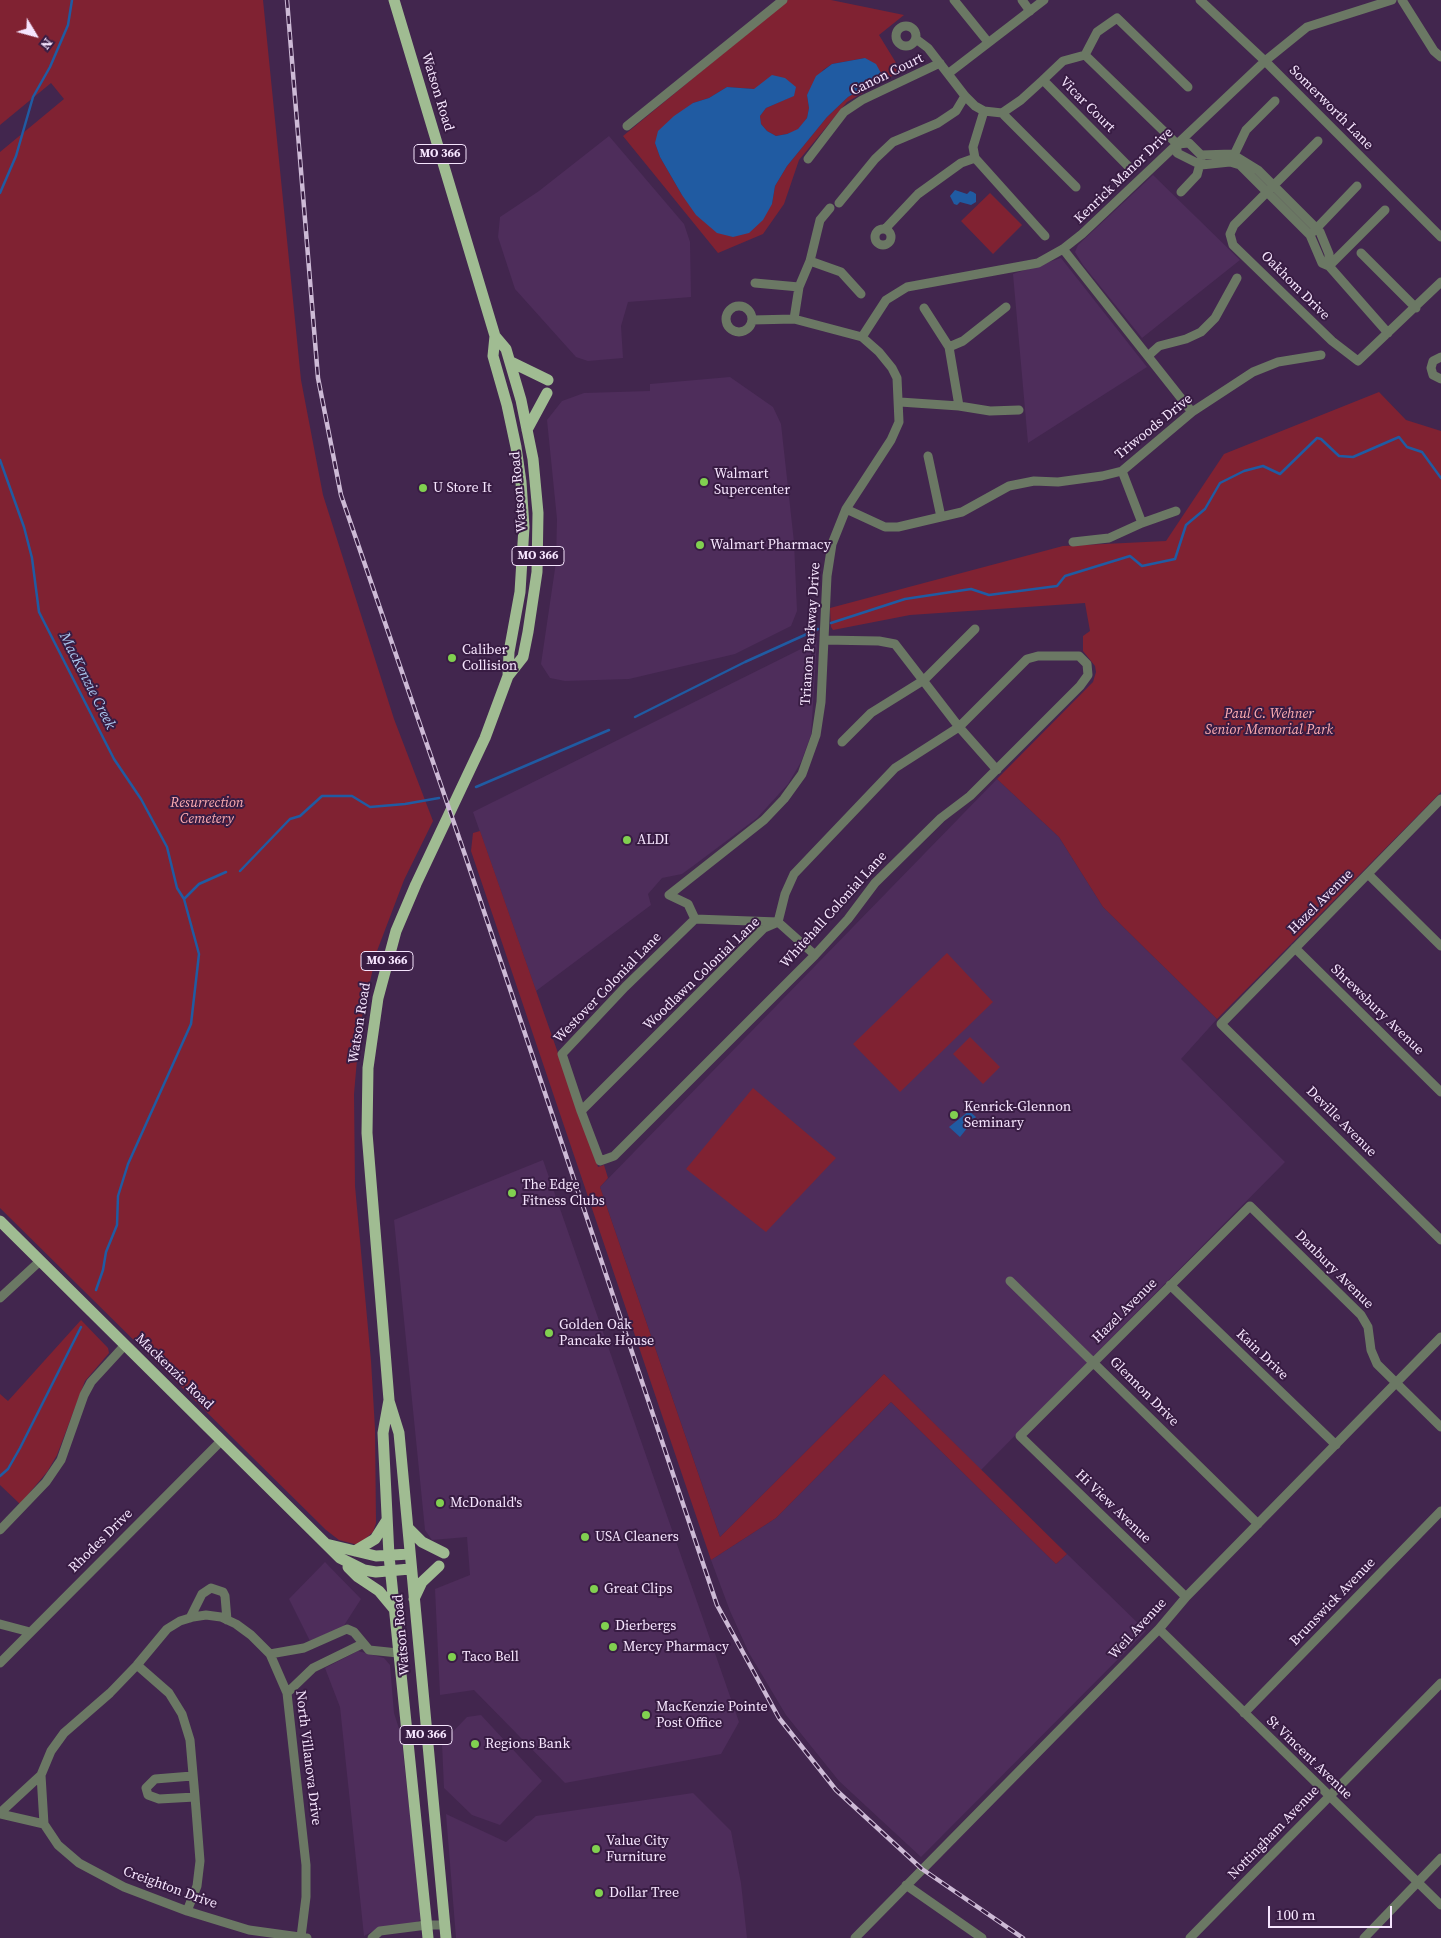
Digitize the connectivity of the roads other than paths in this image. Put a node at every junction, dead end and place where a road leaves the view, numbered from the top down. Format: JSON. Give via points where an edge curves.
{"nodes":[{"id":1,"x":394,"y":0,"type":"edge"},
{"id":2,"x":783,"y":0,"type":"edge"},
{"id":3,"x":954,"y":0,"type":"edge"},
{"id":4,"x":1022,"y":0,"type":"edge"},
{"id":5,"x":1044,"y":0,"type":"edge"},
{"id":6,"x":1200,"y":0,"type":"edge"},
{"id":7,"x":1392,"y":0,"type":"edge"},
{"id":8,"x":1402,"y":0,"type":"edge"},
{"id":9,"x":1030,"y":11,"type":"junction"},
{"id":10,"x":916,"y":39,"type":"dead end"},
{"id":11,"x":988,"y":42,"type":"junction"},
{"id":12,"x":1085,"y":54,"type":"junction"},
{"id":13,"x":1441,"y":57,"type":"edge"},
{"id":14,"x":1265,"y":61,"type":"junction"},
{"id":15,"x":940,"y":63,"type":"junction"},
{"id":16,"x":949,"y":73,"type":"junction"},
{"id":17,"x":1043,"y":80,"type":"junction"},
{"id":18,"x":1188,"y":87,"type":"dead end"},
{"id":19,"x":965,"y":96,"type":"junction"},
{"id":20,"x":1275,"y":101,"type":"dead end"},
{"id":21,"x":984,"y":111,"type":"junction"},
{"id":22,"x":1002,"y":113,"type":"junction"},
{"id":23,"x":627,"y":126,"type":"dead end"},
{"id":24,"x":1318,"y":141,"type":"dead end"},
{"id":25,"x":1177,"y":144,"type":"junction"},
{"id":26,"x":1202,"y":155,"type":"junction"},
{"id":27,"x":975,"y":158,"type":"junction"},
{"id":28,"x":808,"y":159,"type":"dead end"},
{"id":29,"x":1236,"y":159,"type":"junction"},
{"id":30,"x":1201,"y":165,"type":"junction"},
{"id":31,"x":1128,"y":166,"type":"dead end"},
{"id":32,"x":1274,"y":186,"type":"junction"},
{"id":33,"x":1356,"y":186,"type":"dead end"},
{"id":34,"x":1076,"y":187,"type":"dead end"},
{"id":35,"x":1181,"y":192,"type":"dead end"},
{"id":36,"x":1266,"y":193,"type":"junction"},
{"id":37,"x":1296,"y":208,"type":"junction"},
{"id":38,"x":1385,"y":210,"type":"dead end"},
{"id":39,"x":1288,"y":215,"type":"junction"},
{"id":40,"x":1317,"y":228,"type":"junction"},
{"id":41,"x":885,"y":229,"type":"dead end"},
{"id":42,"x":1310,"y":235,"type":"junction"},
{"id":43,"x":1045,"y":236,"type":"dead end"},
{"id":44,"x":1441,"y":237,"type":"edge"},
{"id":45,"x":1063,"y":249,"type":"junction"},
{"id":46,"x":1361,"y":254,"type":"dead end"},
{"id":47,"x":810,"y":261,"type":"junction"},
{"id":48,"x":1329,"y":266,"type":"junction"},
{"id":49,"x":1237,"y":278,"type":"dead end"},
{"id":50,"x":1441,"y":282,"type":"edge"},
{"id":51,"x":755,"y":283,"type":"dead end"},
{"id":52,"x":799,"y":287,"type":"junction"},
{"id":53,"x":861,"y":294,"type":"dead end"},
{"id":54,"x":1006,"y":307,"type":"dead end"},
{"id":55,"x":924,"y":308,"type":"dead end"},
{"id":56,"x":1416,"y":308,"type":"junction"},
{"id":57,"x":794,"y":319,"type":"junction"},
{"id":58,"x":752,"y":320,"type":"dead end"},
{"id":59,"x":1388,"y":333,"type":"junction"},
{"id":60,"x":495,"y":336,"type":"junction"},
{"id":61,"x":862,"y":337,"type":"junction"},
{"id":62,"x":949,"y":347,"type":"junction"},
{"id":63,"x":1321,"y":355,"type":"dead end"},
{"id":64,"x":1148,"y":356,"type":"junction"},
{"id":65,"x":1441,"y":357,"type":"edge"},
{"id":66,"x":510,"y":362,"type":"junction"},
{"id":67,"x":1441,"y":379,"type":"edge"},
{"id":68,"x":548,"y":380,"type":"dead end"},
{"id":69,"x":547,"y":392,"type":"dead end"},
{"id":70,"x":900,"y":402,"type":"junction"},
{"id":71,"x":959,"y":406,"type":"junction"},
{"id":72,"x":1019,"y":410,"type":"dead end"},
{"id":73,"x":1192,"y":412,"type":"junction"},
{"id":74,"x":527,"y":430,"type":"junction"},
{"id":75,"x":928,"y":456,"type":"dead end"},
{"id":76,"x":1122,"y":471,"type":"junction"},
{"id":77,"x":846,"y":509,"type":"junction"},
{"id":78,"x":1176,"y":511,"type":"dead end"},
{"id":79,"x":941,"y":517,"type":"junction"},
{"id":80,"x":1142,"y":523,"type":"junction"},
{"id":81,"x":1073,"y":542,"type":"dead end"},
{"id":82,"x":975,"y":630,"type":"dead end"},
{"id":83,"x":824,"y":640,"type":"junction"},
{"id":84,"x":1088,"y":675,"type":"joint"},
{"id":85,"x":508,"y":676,"type":"junction"},
{"id":86,"x":924,"y":680,"type":"junction"},
{"id":87,"x":959,"y":728,"type":"junction"},
{"id":88,"x":842,"y":742,"type":"dead end"},
{"id":89,"x":997,"y":770,"type":"junction"},
{"id":90,"x":1440,"y":803,"type":"edge"},
{"id":91,"x":1368,"y":874,"type":"junction"},
{"id":92,"x":695,"y":919,"type":"junction"},
{"id":93,"x":778,"y":922,"type":"junction"},
{"id":94,"x":1441,"y":946,"type":"edge"},
{"id":95,"x":1295,"y":948,"type":"junction"},
{"id":96,"x":815,"y":955,"type":"junction"},
{"id":97,"x":1221,"y":1024,"type":"joint"},
{"id":98,"x":1441,"y":1092,"type":"edge"},
{"id":99,"x":581,"y":1112,"type":"junction"},
{"id":100,"x":1250,"y":1206,"type":"joint"},
{"id":101,"x":0,"y":1221,"type":"edge"},
{"id":102,"x":1441,"y":1240,"type":"edge"},
{"id":103,"x":40,"y":1261,"type":"junction"},
{"id":104,"x":1010,"y":1281,"type":"dead end"},
{"id":105,"x":1170,"y":1285,"type":"junction"},
{"id":106,"x":0,"y":1298,"type":"edge"},
{"id":107,"x":1441,"y":1337,"type":"edge"},
{"id":108,"x":125,"y":1345,"type":"junction"},
{"id":109,"x":1094,"y":1362,"type":"junction"},
{"id":110,"x":1396,"y":1383,"type":"junction"},
{"id":111,"x":389,"y":1400,"type":"junction"},
{"id":112,"x":1441,"y":1427,"type":"edge"},
{"id":113,"x":1020,"y":1436,"type":"joint"},
{"id":114,"x":222,"y":1440,"type":"junction"},
{"id":115,"x":1336,"y":1445,"type":"junction"},
{"id":116,"x":1441,"y":1511,"type":"edge"},
{"id":117,"x":387,"y":1520,"type":"junction"},
{"id":118,"x":1258,"y":1524,"type":"junction"},
{"id":119,"x":408,"y":1528,"type":"junction"},
{"id":120,"x":0,"y":1530,"type":"edge"},
{"id":121,"x":326,"y":1544,"type":"junction"},
{"id":122,"x":355,"y":1551,"type":"junction"},
{"id":123,"x":444,"y":1553,"type":"dead end"},
{"id":124,"x":409,"y":1554,"type":"junction"},
{"id":125,"x":389,"y":1556,"type":"junction"},
{"id":126,"x":340,"y":1558,"type":"junction"},
{"id":127,"x":439,"y":1566,"type":"dead end"},
{"id":128,"x":410,"y":1569,"type":"junction"},
{"id":129,"x":391,"y":1571,"type":"junction"},
{"id":130,"x":1186,"y":1598,"type":"junction"},
{"id":131,"x":413,"y":1600,"type":"junction"},
{"id":132,"x":394,"y":1609,"type":"junction"},
{"id":133,"x":190,"y":1618,"type":"junction"},
{"id":134,"x":227,"y":1620,"type":"junction"},
{"id":135,"x":0,"y":1624,"type":"edge"},
{"id":136,"x":1159,"y":1629,"type":"junction"},
{"id":137,"x":30,"y":1632,"type":"junction"},
{"id":138,"x":362,"y":1644,"type":"junction"},
{"id":139,"x":398,"y":1653,"type":"junction"},
{"id":140,"x":270,"y":1654,"type":"junction"},
{"id":141,"x":0,"y":1663,"type":"edge"},
{"id":142,"x":138,"y":1665,"type":"junction"},
{"id":143,"x":1441,"y":1683,"type":"edge"},
{"id":144,"x":287,"y":1693,"type":"junction"},
{"id":145,"x":1244,"y":1713,"type":"junction"},
{"id":146,"x":41,"y":1774,"type":"junction"},
{"id":147,"x":192,"y":1776,"type":"junction"},
{"id":148,"x":195,"y":1797,"type":"junction"},
{"id":149,"x":1329,"y":1797,"type":"junction"},
{"id":150,"x":0,"y":1813,"type":"edge"},
{"id":151,"x":44,"y":1824,"type":"junction"},
{"id":152,"x":1441,"y":1858,"type":"edge"},
{"id":153,"x":1418,"y":1882,"type":"junction"},
{"id":154,"x":906,"y":1885,"type":"junction"},
{"id":155,"x":1441,"y":1904,"type":"edge"},
{"id":156,"x":187,"y":1911,"type":"junction"},
{"id":157,"x":427,"y":1925,"type":"junction"},
{"id":158,"x":445,"y":1925,"type":"junction"},
{"id":159,"x":304,"y":1938,"type":"edge"},
{"id":160,"x":372,"y":1938,"type":"edge"},
{"id":161,"x":428,"y":1938,"type":"edge"},
{"id":162,"x":446,"y":1938,"type":"edge"},
{"id":163,"x":855,"y":1938,"type":"edge"},
{"id":164,"x":982,"y":1938,"type":"edge"},
{"id":165,"x":1190,"y":1938,"type":"edge"},
{"id":166,"x":1364,"y":1938,"type":"edge"}],
"edges":[{"from":1,"to":60,"type":"main road","name":"Watson Road","number":"MO 366"},
{"from":2,"to":23,"type":"street"},
{"from":3,"to":11,"type":"street"},
{"from":4,"to":9,"type":"street"},
{"from":5,"to":9,"type":"street"},
{"from":6,"to":14,"type":"street","name":"Somerworth Lane"},
{"from":7,"to":14,"type":"street","name":"Kenrick Manor Drive","via":[[1307,27]]},
{"from":8,"to":13,"type":"street"},
{"from":9,"to":11,"type":"street"},
{"from":10,"to":15,"type":"street"},
{"from":11,"to":16,"type":"street"},
{"from":12,"to":17,"type":"street","via":[[1063,61]]},
{"from":12,"to":18,"type":"street","via":[[1096,32],[1117,18]]},
{"from":12,"to":25,"type":"street"},
{"from":14,"to":25,"type":"street","name":"Kenrick Manor Drive"},
{"from":14,"to":44,"type":"street","name":"Somerworth Lane"},
{"from":15,"to":16,"type":"street"},
{"from":15,"to":28,"type":"street","name":"Canon Court","via":[[862,100],[844,112]]},
{"from":16,"to":19,"type":"street"},
{"from":17,"to":22,"type":"street","name":"Vicar Court"},
{"from":17,"to":31,"type":"street","name":"Vicar Court"},
{"from":19,"to":21,"type":"street"},
{"from":19,"to":47,"type":"street","via":[[956,110],[938,123],[893,142],[875,159],[820,220]]},
{"from":20,"to":29,"type":"street","via":[[1246,130]]},
{"from":21,"to":22,"type":"street"},
{"from":21,"to":27,"type":"street","via":[[973,147]]},
{"from":22,"to":34,"type":"street"},
{"from":24,"to":32,"type":"street","name":"Oakhom Drive"},
{"from":25,"to":26,"type":"street","via":[[1188,143]]},
{"from":25,"to":30,"type":"street","via":[[1177,153]]},
{"from":25,"to":45,"type":"street","name":"Kenrick Manor Drive"},
{"from":26,"to":29,"type":"street"},
{"from":26,"to":30,"type":"street"},
{"from":27,"to":41,"type":"street","via":[[918,194]]},
{"from":27,"to":43,"type":"street"},
{"from":29,"to":30,"type":"street"},
{"from":29,"to":32,"type":"street","via":[[1258,170]]},
{"from":29,"to":36,"type":"street"},
{"from":30,"to":35,"type":"street","via":[[1197,175]]},
{"from":32,"to":36,"type":"street","name":"Oakhom Drive"},
{"from":32,"to":37,"type":"street"},
{"from":33,"to":40,"type":"street"},
{"from":36,"to":39,"type":"street"},
{"from":36,"to":59,"type":"street","name":"Oakhom Drive","via":[[1234,225],[1230,234],[1233,245],[1332,341],[1358,361]]},
{"from":37,"to":39,"type":"street"},
{"from":37,"to":40,"type":"street"},
{"from":38,"to":48,"type":"street"},
{"from":39,"to":42,"type":"street"},
{"from":40,"to":42,"type":"street"},
{"from":40,"to":48,"type":"street","via":[[1329,254]]},
{"from":42,"to":48,"type":"street","via":[[1322,263]]},
{"from":45,"to":61,"type":"street","name":"Kenrick Manor Drive","via":[[1038,263],[907,287],[886,300]]},
{"from":45,"to":64,"type":"street"},
{"from":46,"to":56,"type":"street"},
{"from":47,"to":52,"type":"street"},
{"from":47,"to":53,"type":"street","via":[[841,272]]},
{"from":48,"to":59,"type":"street"},
{"from":49,"to":64,"type":"street","via":[[1215,318],[1201,332],[1159,346]]},
{"from":50,"to":56,"type":"street","name":"Oakhom Drive"},
{"from":51,"to":52,"type":"street"},
{"from":52,"to":57,"type":"street"},
{"from":54,"to":62,"type":"street","via":[[963,341]]},
{"from":55,"to":62,"type":"street"},
{"from":56,"to":59,"type":"street","name":"Oakhom Drive"},
{"from":57,"to":58,"type":"street"},
{"from":57,"to":61,"type":"street"},
{"from":60,"to":66,"type":"main road","name":"Watson Road","number":"MO 366","via":[[506,349]]},
{"from":60,"to":85,"type":"main road","name":"Watson Road","number":"MO 366","via":[[493,356],[516,447],[524,520],[518,610],[508,652]]},
{"from":61,"to":70,"type":"street","name":"Trianon Parkway Drive","via":[[892,368]]},
{"from":62,"to":71,"type":"street"},
{"from":63,"to":73,"type":"street","name":"Triwoods Drive","via":[[1278,362],[1253,372]]},
{"from":64,"to":73,"type":"street"},
{"from":65,"to":67,"type":"street","via":[[1433,361],[1431,368],[1433,375]]},
{"from":66,"to":68,"type":"main road"},
{"from":66,"to":74,"type":"main road","name":"Watson Road","number":"MO 366"},
{"from":69,"to":74,"type":"main road"},
{"from":70,"to":71,"type":"street"},
{"from":70,"to":77,"type":"street","name":"Trianon Parkway Drive","via":[[899,422],[891,440]]},
{"from":71,"to":72,"type":"street","via":[[996,411]]},
{"from":73,"to":76,"type":"street","name":"Triwoods Drive"},
{"from":74,"to":85,"type":"main road","name":"Watson Road","number":"MO 366","via":[[538,514],[537,572],[522,657]]},
{"from":75,"to":79,"type":"street"},
{"from":76,"to":79,"type":"street","name":"Triwoods Drive","via":[[1058,482],[1034,481],[1008,486],[962,512]]},
{"from":76,"to":80,"type":"street"},
{"from":77,"to":79,"type":"street","name":"Triwoods Drive","via":[[885,526],[898,527]]},
{"from":77,"to":83,"type":"street","name":"Trianon Parkway Drive","via":[[832,544]]},
{"from":78,"to":80,"type":"street"},
{"from":80,"to":81,"type":"street","via":[[1109,538]]},
{"from":82,"to":86,"type":"street"},
{"from":83,"to":86,"type":"street","via":[[895,644]]},
{"from":83,"to":92,"type":"street","name":"Trianon Parkway Drive","via":[[816,735],[802,774],[764,820],[669,895],[688,904]]},
{"from":84,"to":87,"type":"street","name":"Woodlawn Colonial Lane","via":[[1087,664],[1078,656],[1027,659]]},
{"from":84,"to":89,"type":"street","name":"Whitehall Colonial Lane"},
{"from":85,"to":111,"type":"main road","name":"Watson Road","number":"MO 366","via":[[485,738],[404,911],[386,964],[374,1022],[368,1068],[367,1133]]},
{"from":86,"to":87,"type":"street"},
{"from":86,"to":88,"type":"street","via":[[871,713]]},
{"from":87,"to":89,"type":"street"},
{"from":87,"to":93,"type":"street","name":"Woodlawn Colonial Lane","via":[[895,768],[794,874]]},
{"from":89,"to":96,"type":"street","name":"Whitehall Colonial Lane","via":[[941,818],[882,877]]},
{"from":90,"to":91,"type":"street","name":"Hazel Avenue"},
{"from":91,"to":94,"type":"street"},
{"from":91,"to":95,"type":"street","name":"Hazel Avenue"},
{"from":92,"to":93,"type":"street"},
{"from":92,"to":99,"type":"street","name":"Westover Colonial Lane","via":[[562,1054]]},
{"from":93,"to":96,"type":"street"},
{"from":93,"to":99,"type":"street","name":"Woodlawn Colonial Lane","via":[[764,928]]},
{"from":95,"to":97,"type":"street","name":"Hazel Avenue"},
{"from":95,"to":98,"type":"street","name":"Shrewsbury Avenue"},
{"from":96,"to":99,"type":"street","name":"Whitehall Colonial Lane","via":[[614,1156],[600,1161]]},
{"from":97,"to":102,"type":"street","name":"Deville Avenue"},
{"from":100,"to":105,"type":"street","name":"Hazel Avenue"},
{"from":100,"to":110,"type":"street","name":"Danbury Avenue","via":[[1361,1315],[1368,1327],[1373,1358]]},
{"from":101,"to":103,"type":"main road","name":"Mackenzie Road"},
{"from":103,"to":106,"type":"street"},
{"from":103,"to":108,"type":"main road","name":"Mackenzie Road"},
{"from":104,"to":109,"type":"street","name":"Glennon Drive"},
{"from":105,"to":109,"type":"street","name":"Hazel Avenue"},
{"from":105,"to":115,"type":"street","name":"Kain Drive"},
{"from":107,"to":110,"type":"street","name":"Weil Avenue"},
{"from":108,"to":114,"type":"main road","name":"Mackenzie Road"},
{"from":108,"to":120,"type":"street","via":[[91,1382],[61,1460],[46,1482]]},
{"from":109,"to":113,"type":"street","name":"Hazel Avenue"},
{"from":109,"to":118,"type":"street","name":"Glennon Drive"},
{"from":110,"to":112,"type":"street","name":"Danbury Avenue"},
{"from":110,"to":115,"type":"street","name":"Weil Avenue"},
{"from":111,"to":117,"type":"main road","name":"Watson Road","number":"MO 366","via":[[383,1434]]},
{"from":111,"to":119,"type":"main road","name":"Watson Road","number":"MO 366","via":[[399,1433]]},
{"from":113,"to":130,"type":"street","name":"Hi View Avenue"},
{"from":114,"to":121,"type":"main road","name":"Mackenzie Road"},
{"from":114,"to":137,"type":"street","name":"Rhodes Drive"},
{"from":115,"to":118,"type":"street","name":"Weil Avenue"},
{"from":116,"to":145,"type":"street","name":"Brunswick Avenue"},
{"from":117,"to":122,"type":"main road","via":[[375,1539]]},
{"from":117,"to":125,"type":"main road","name":"Watson Road","number":"MO 366"},
{"from":118,"to":130,"type":"street","name":"Weil Avenue"},
{"from":119,"to":123,"type":"main road","via":[[422,1542]]},
{"from":119,"to":124,"type":"main road","name":"Watson Road","number":"MO 366"},
{"from":121,"to":122,"type":"main road"},
{"from":121,"to":126,"type":"main road","name":"Mackenzie Road"},
{"from":122,"to":125,"type":"main road"},
{"from":124,"to":125,"type":"main road"},
{"from":124,"to":128,"type":"main road","name":"Watson Road","number":"MO 366"},
{"from":125,"to":129,"type":"main road","name":"Watson Road","number":"MO 366"},
{"from":126,"to":129,"type":"main road","name":"Mackenzie Road","via":[[364,1570]]},
{"from":126,"to":132,"type":"main road"},
{"from":127,"to":131,"type":"main road","via":[[422,1582]]},
{"from":128,"to":129,"type":"main road","name":"Mackenzie Road"},
{"from":128,"to":131,"type":"main road","name":"Watson Road","number":"MO 366"},
{"from":129,"to":132,"type":"main road","name":"Watson Road","number":"MO 366"},
{"from":130,"to":136,"type":"street","name":"Weil Avenue"},
{"from":131,"to":158,"type":"main road","name":"Watson Road","number":"MO 366"},
{"from":132,"to":139,"type":"main road","name":"Watson Road","number":"MO 366"},
{"from":133,"to":134,"type":"street","name":"North Villanova Drive","via":[[206,1615]]},
{"from":133,"to":134,"type":"street","via":[[202,1594],[211,1588],[225,1596]]},
{"from":133,"to":142,"type":"street","name":"North Villanova Drive","via":[[167,1629]]},
{"from":134,"to":140,"type":"street","name":"North Villanova Drive","via":[[251,1635]]},
{"from":135,"to":137,"type":"street"},
{"from":136,"to":145,"type":"street","name":"St Vincent Avenue"},
{"from":136,"to":154,"type":"street","name":"Weil Avenue"},
{"from":137,"to":141,"type":"street","name":"Rhodes Drive"},
{"from":138,"to":139,"type":"street","via":[[369,1650]]},
{"from":138,"to":140,"type":"street","via":[[354,1632],[346,1629],[304,1648]]},
{"from":138,"to":144,"type":"street","via":[[313,1668]]},
{"from":139,"to":157,"type":"main road","name":"Watson Road","number":"MO 366"},
{"from":140,"to":144,"type":"street","name":"North Villanova Drive"},
{"from":142,"to":146,"type":"street","name":"North Villanova Drive","via":[[64,1733],[51,1750]]},
{"from":142,"to":147,"type":"street","via":[[169,1693],[182,1714],[190,1740]]},
{"from":143,"to":149,"type":"street","name":"Nottingham Avenue"},
{"from":144,"to":159,"type":"street","name":"North Villanova Drive","via":[[306,1865]]},
{"from":145,"to":149,"type":"street","name":"St Vincent Avenue"},
{"from":146,"to":150,"type":"street"},
{"from":146,"to":151,"type":"street"},
{"from":147,"to":148,"type":"street"},
{"from":147,"to":148,"type":"street","via":[[155,1780],[146,1788],[153,1798]]},
{"from":148,"to":156,"type":"street","via":[[200,1861],[197,1886]]},
{"from":149,"to":153,"type":"street","name":"St Vincent Avenue"},
{"from":149,"to":165,"type":"street","name":"Nottingham Avenue"},
{"from":150,"to":151,"type":"street"},
{"from":151,"to":156,"type":"street","name":"Creighton Drive","via":[[58,1845],[79,1863],[124,1887]]},
{"from":152,"to":153,"type":"street"},
{"from":153,"to":155,"type":"street","name":"St Vincent Avenue"},
{"from":153,"to":166,"type":"street"},
{"from":154,"to":163,"type":"street","name":"Weil Avenue"},
{"from":154,"to":164,"type":"street"},
{"from":156,"to":159,"type":"street","name":"Creighton Drive","via":[[249,1930]]},
{"from":157,"to":158,"type":"street"},
{"from":157,"to":160,"type":"street","via":[[380,1931]]},
{"from":157,"to":161,"type":"main road","number":"MO 366"},
{"from":158,"to":162,"type":"main road","number":"MO 366"}]}
